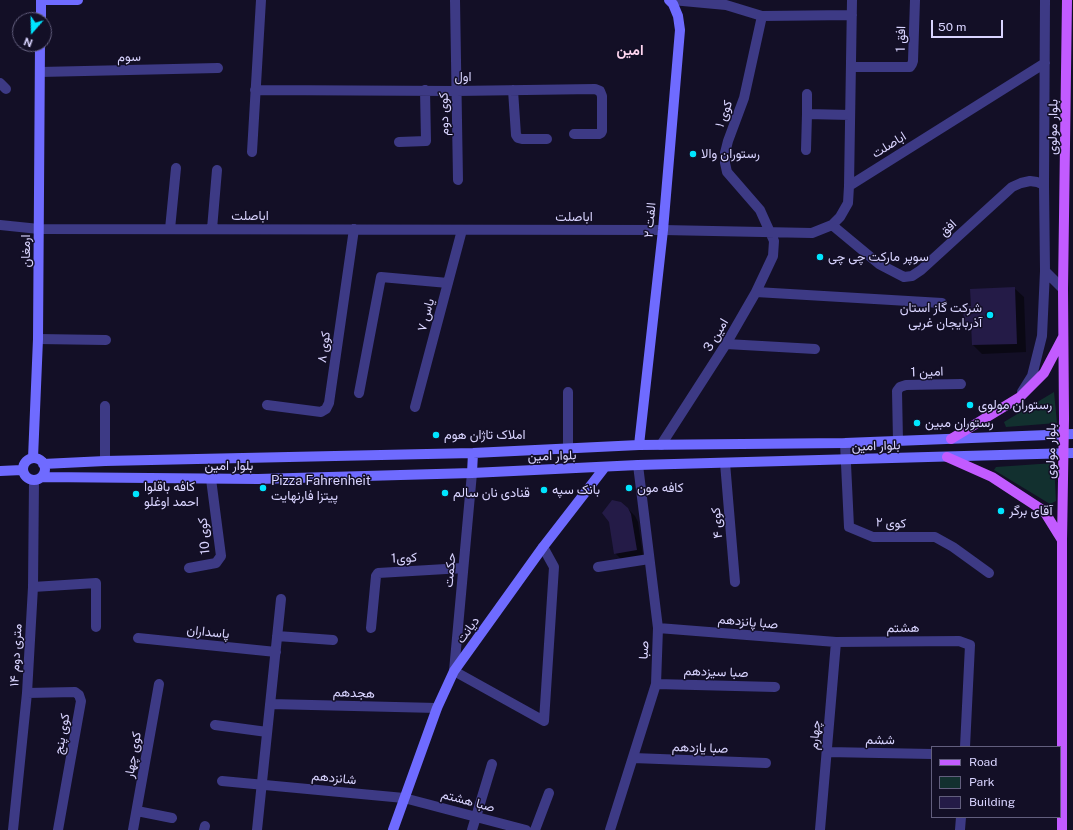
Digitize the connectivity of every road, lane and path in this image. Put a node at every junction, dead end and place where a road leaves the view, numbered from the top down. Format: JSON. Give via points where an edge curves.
{"nodes":[{"id":1,"x":41,"y":0,"type":"edge"},
{"id":2,"x":78,"y":0,"type":"edge"},
{"id":3,"x":261,"y":0,"type":"edge"},
{"id":4,"x":455,"y":0,"type":"edge"},
{"id":5,"x":669,"y":0,"type":"edge"},
{"id":6,"x":672,"y":0,"type":"edge"},
{"id":7,"x":852,"y":0,"type":"edge"},
{"id":8,"x":915,"y":0,"type":"edge"},
{"id":9,"x":1045,"y":0,"type":"edge"},
{"id":10,"x":1067,"y":0,"type":"edge"},
{"id":11,"x":40,"y":12,"type":"edge"},
{"id":12,"x":852,"y":15,"type":"junction"},
{"id":13,"x":762,"y":16,"type":"junction"},
{"id":14,"x":40,"y":52,"type":"edge"},
{"id":15,"x":1045,"y":63,"type":"junction"},
{"id":16,"x":851,"y":67,"type":"junction"},
{"id":17,"x":218,"y":68,"type":"dead end"},
{"id":18,"x":40,"y":72,"type":"junction"},
{"id":19,"x":255,"y":90,"type":"junction"},
{"id":20,"x":425,"y":90,"type":"junction"},
{"id":21,"x":456,"y":90,"type":"junction"},
{"id":22,"x":513,"y":90,"type":"junction"},
{"id":23,"x":808,"y":94,"type":"dead end"},
{"id":24,"x":807,"y":114,"type":"junction"},
{"id":25,"x":850,"y":115,"type":"junction"},
{"id":26,"x":574,"y":134,"type":"dead end"},
{"id":27,"x":547,"y":139,"type":"dead end"},
{"id":28,"x":399,"y":142,"type":"dead end"},
{"id":29,"x":806,"y":150,"type":"dead end"},
{"id":30,"x":252,"y":152,"type":"dead end"},
{"id":31,"x":176,"y":168,"type":"dead end"},
{"id":32,"x":217,"y":170,"type":"dead end"},
{"id":33,"x":458,"y":180,"type":"dead end"},
{"id":34,"x":1044,"y":185,"type":"junction"},
{"id":35,"x":849,"y":186,"type":"junction"},
{"id":36,"x":0,"y":225,"type":"edge"},
{"id":37,"x":832,"y":225,"type":"junction"},
{"id":38,"x":39,"y":229,"type":"junction"},
{"id":39,"x":170,"y":229,"type":"junction"},
{"id":40,"x":212,"y":229,"type":"junction"},
{"id":41,"x":354,"y":229,"type":"junction"},
{"id":42,"x":462,"y":230,"type":"junction"},
{"id":43,"x":663,"y":230,"type":"junction"},
{"id":44,"x":770,"y":232,"type":"junction"},
{"id":45,"x":1045,"y":271,"type":"junction"},
{"id":46,"x":448,"y":283,"type":"junction"},
{"id":47,"x":1063,"y":289,"type":"junction"},
{"id":48,"x":756,"y":292,"type":"junction"},
{"id":49,"x":942,"y":303,"type":"dead end"},
{"id":50,"x":1064,"y":335,"type":"junction"},
{"id":51,"x":38,"y":339,"type":"junction"},
{"id":52,"x":106,"y":340,"type":"dead end"},
{"id":53,"x":726,"y":344,"type":"junction"},
{"id":54,"x":815,"y":349,"type":"dead end"},
{"id":55,"x":961,"y":384,"type":"dead end"},
{"id":56,"x":568,"y":392,"type":"dead end"},
{"id":57,"x":359,"y":393,"type":"dead end"},
{"id":58,"x":1020,"y":397,"type":"junction"},
{"id":59,"x":267,"y":405,"type":"dead end"},
{"id":60,"x":105,"y":406,"type":"dead end"},
{"id":61,"x":415,"y":407,"type":"dead end"},
{"id":62,"x":1068,"y":434,"type":"edge"},
{"id":63,"x":951,"y":439,"type":"junction"},
{"id":64,"x":898,"y":441,"type":"junction"},
{"id":65,"x":845,"y":443,"type":"junction"},
{"id":66,"x":638,"y":445,"type":"junction"},
{"id":67,"x":661,"y":445,"type":"junction"},
{"id":68,"x":568,"y":448,"type":"junction"},
{"id":69,"x":473,"y":453,"type":"junction"},
{"id":70,"x":1068,"y":453,"type":"edge"},
{"id":71,"x":946,"y":457,"type":"junction"},
{"id":72,"x":33,"y":458,"type":"junction"},
{"id":73,"x":846,"y":460,"type":"junction"},
{"id":74,"x":105,"y":461,"type":"junction"},
{"id":75,"x":724,"y":463,"type":"junction"},
{"id":76,"x":43,"y":464,"type":"junction"},
{"id":77,"x":638,"y":466,"type":"junction"},
{"id":78,"x":605,"y":467,"type":"junction"},
{"id":79,"x":22,"y":470,"type":"junction"},
{"id":80,"x":0,"y":471,"type":"edge"},
{"id":81,"x":472,"y":473,"type":"junction"},
{"id":82,"x":38,"y":479,"type":"junction"},
{"id":83,"x":211,"y":479,"type":"junction"},
{"id":84,"x":1062,"y":540,"type":"junction"},
{"id":85,"x":543,"y":546,"type":"junction"},
{"id":86,"x":649,"y":559,"type":"junction"},
{"id":87,"x":598,"y":567,"type":"dead end"},
{"id":88,"x":190,"y":568,"type":"dead end"},
{"id":89,"x":463,"y":568,"type":"junction"},
{"id":90,"x":989,"y":573,"type":"dead end"},
{"id":91,"x":735,"y":582,"type":"dead end"},
{"id":92,"x":33,"y":587,"type":"junction"},
{"id":93,"x":281,"y":599,"type":"dead end"},
{"id":94,"x":96,"y":627,"type":"dead end"},
{"id":95,"x":371,"y":628,"type":"dead end"},
{"id":96,"x":658,"y":628,"type":"junction"},
{"id":97,"x":278,"y":636,"type":"junction"},
{"id":98,"x":138,"y":638,"type":"dead end"},
{"id":99,"x":333,"y":640,"type":"dead end"},
{"id":100,"x":836,"y":642,"type":"junction"},
{"id":101,"x":276,"y":652,"type":"junction"},
{"id":102,"x":454,"y":671,"type":"junction"},
{"id":103,"x":159,"y":684,"type":"dead end"},
{"id":104,"x":656,"y":684,"type":"junction"},
{"id":105,"x":775,"y":687,"type":"dead end"},
{"id":106,"x":27,"y":694,"type":"junction"},
{"id":107,"x":270,"y":704,"type":"junction"},
{"id":108,"x":437,"y":708,"type":"junction"},
{"id":109,"x":215,"y":725,"type":"dead end"},
{"id":110,"x":267,"y":732,"type":"junction"},
{"id":111,"x":965,"y":746,"type":"edge"},
{"id":112,"x":827,"y":752,"type":"junction"},
{"id":113,"x":931,"y":754,"type":"edge"},
{"id":114,"x":633,"y":758,"type":"junction"},
{"id":115,"x":766,"y":763,"type":"dead end"},
{"id":116,"x":492,"y":764,"type":"dead end"},
{"id":117,"x":222,"y":781,"type":"dead end"},
{"id":118,"x":262,"y":784,"type":"junction"},
{"id":119,"x":548,"y":793,"type":"dead end"},
{"id":120,"x":404,"y":798,"type":"junction"},
{"id":121,"x":136,"y":811,"type":"junction"},
{"id":122,"x":476,"y":817,"type":"junction"},
{"id":123,"x":172,"y":818,"type":"dead end"},
{"id":124,"x":961,"y":818,"type":"edge"},
{"id":125,"x":12,"y":830,"type":"edge"},
{"id":126,"x":58,"y":830,"type":"edge"},
{"id":127,"x":133,"y":830,"type":"edge"},
{"id":128,"x":257,"y":830,"type":"edge"},
{"id":129,"x":393,"y":830,"type":"edge"},
{"id":130,"x":472,"y":830,"type":"edge"},
{"id":131,"x":526,"y":830,"type":"edge"},
{"id":132,"x":535,"y":830,"type":"edge"},
{"id":133,"x":610,"y":830,"type":"edge"},
{"id":134,"x":820,"y":830,"type":"edge"},
{"id":135,"x":960,"y":830,"type":"edge"},
{"id":136,"x":1062,"y":830,"type":"edge"}],
"edges":[{"from":1,"to":2,"type":"main road"},
{"from":1,"to":11,"type":"main road"},
{"from":3,"to":19,"type":"street"},
{"from":4,"to":21,"type":"street","name":"کوی دوم"},
{"from":5,"to":43,"type":"main road","name":"الفت ۲","via":[[678,16],[680,30]]},
{"from":6,"to":13,"type":"street","via":[[726,4]]},
{"from":7,"to":12,"type":"street"},
{"from":8,"to":16,"type":"street","name":"افق 1","via":[[913,61],[910,67]]},
{"from":9,"to":15,"type":"street"},
{"from":10,"to":47,"type":"main road","name":"بلوار مولوی"},
{"from":12,"to":13,"type":"street"},
{"from":12,"to":16,"type":"street"},
{"from":13,"to":44,"type":"street","name":"کوی ۱","via":[[744,98],[728,141],[724,163],[727,172],[760,210]]},
{"from":14,"to":18,"type":"main road","name":"ارمغان"},
{"from":15,"to":34,"type":"street"},
{"from":15,"to":35,"type":"street","name":"اباصلت"},
{"from":16,"to":25,"type":"street"},
{"from":17,"to":18,"type":"street","name":"سوم"},
{"from":18,"to":38,"type":"main road","name":"ارمغان"},
{"from":19,"to":20,"type":"street","name":"اول"},
{"from":19,"to":30,"type":"street"},
{"from":20,"to":21,"type":"street","name":"اول"},
{"from":20,"to":28,"type":"street","via":[[426,141]]},
{"from":21,"to":22,"type":"street","name":"اول"},
{"from":21,"to":33,"type":"street","name":"کوی دوم"},
{"from":22,"to":26,"type":"street","name":"اول","via":[[600,91],[601,133]]},
{"from":22,"to":27,"type":"street","via":[[518,138]]},
{"from":23,"to":24,"type":"street"},
{"from":24,"to":25,"type":"street"},
{"from":24,"to":29,"type":"street"},
{"from":25,"to":35,"type":"street"},
{"from":31,"to":39,"type":"street"},
{"from":32,"to":40,"type":"street"},
{"from":34,"to":37,"type":"street","name":"افق","via":[[1030,182],[1012,187],[922,270],[912,276],[904,277],[880,264]]},
{"from":34,"to":45,"type":"street"},
{"from":35,"to":37,"type":"street","name":"اباصلت","via":[[848,203]]},
{"from":36,"to":38,"type":"street","name":"اباصلت"},
{"from":37,"to":44,"type":"street","name":"اباصلت","via":[[812,233]]},
{"from":38,"to":39,"type":"street","name":"اباصلت"},
{"from":38,"to":51,"type":"main road","name":"ارمغان"},
{"from":39,"to":40,"type":"street","name":"اباصلت"},
{"from":40,"to":41,"type":"street","name":"اباصلت"},
{"from":41,"to":42,"type":"street","name":"اباصلت"},
{"from":41,"to":59,"type":"street","name":"کوی ۸","via":[[329,403],[321,412]]},
{"from":42,"to":43,"type":"street","name":"اباصلت"},
{"from":42,"to":46,"type":"street","name":"یاس ۷"},
{"from":43,"to":44,"type":"street","name":"اباصلت"},
{"from":43,"to":66,"type":"main road","name":"الفت ۲"},
{"from":44,"to":48,"type":"street","name":"امین 3","via":[[774,241],[774,256]]},
{"from":45,"to":47,"type":"street"},
{"from":45,"to":58,"type":"street","via":[[1042,336],[1032,376]]},
{"from":46,"to":57,"type":"street","via":[[381,277]]},
{"from":46,"to":61,"type":"street","name":"یاس ۷"},
{"from":47,"to":50,"type":"main road","name":"بلوار مولوی"},
{"from":48,"to":49,"type":"street"},
{"from":48,"to":53,"type":"street","name":"امین 3"},
{"from":50,"to":58,"type":"main road","via":[[1044,373]]},
{"from":50,"to":62,"type":"main road","name":"بلوار مولوی"},
{"from":51,"to":52,"type":"street"},
{"from":51,"to":72,"type":"main road","name":"ارمغان"},
{"from":53,"to":54,"type":"street"},
{"from":53,"to":67,"type":"street","name":"امین 3"},
{"from":55,"to":64,"type":"street","name":"امین 1","via":[[900,387],[897,391]]},
{"from":56,"to":68,"type":"street"},
{"from":58,"to":63,"type":"main road"},
{"from":60,"to":74,"type":"street"},
{"from":62,"to":63,"type":"main road","name":"بلوار امین"},
{"from":62,"to":70,"type":"main road","name":"بلوار مولوی"},
{"from":63,"to":64,"type":"main road","name":"بلوار امین"},
{"from":64,"to":65,"type":"main road","name":"بلوار امین"},
{"from":65,"to":67,"type":"main road","name":"بلوار امین"},
{"from":65,"to":73,"type":"street"},
{"from":66,"to":67,"type":"main road","name":"بلوار امین"},
{"from":66,"to":68,"type":"main road","name":"بلوار امین"},
{"from":68,"to":69,"type":"main road","name":"بلوار امین"},
{"from":69,"to":74,"type":"main road","name":"بلوار امین"},
{"from":69,"to":81,"type":"main road"},
{"from":70,"to":71,"type":"main road","name":"بلوار امین"},
{"from":70,"to":84,"type":"main road","name":"بلوار مولوی"},
{"from":71,"to":73,"type":"main road","name":"بلوار امین"},
{"from":71,"to":84,"type":"main road","via":[[992,477],[1044,511]]},
{"from":72,"to":76,"type":"main road"},
{"from":72,"to":79,"type":"main road","via":[[26,461]]},
{"from":73,"to":75,"type":"main road","name":"بلوار امین"},
{"from":73,"to":90,"type":"street","name":"کوی ۲","via":[[849,527],[873,537],[934,537]]},
{"from":74,"to":76,"type":"main road","name":"بلوار امین"},
{"from":75,"to":77,"type":"main road","name":"بلوار امین"},
{"from":75,"to":91,"type":"street","name":"کوی ۴"},
{"from":76,"to":82,"type":"main road","via":[[45,471]]},
{"from":77,"to":78,"type":"main road","name":"بلوار امین"},
{"from":77,"to":86,"type":"street","name":"صبا"},
{"from":78,"to":81,"type":"main road","name":"بلوار امین"},
{"from":78,"to":85,"type":"main road","name":"دیانت"},
{"from":79,"to":80,"type":"main road"},
{"from":79,"to":82,"type":"main road","via":[[27,479]]},
{"from":81,"to":83,"type":"main road","name":"بلوار امین"},
{"from":81,"to":89,"type":"street","name":"حکمت"},
{"from":82,"to":83,"type":"main road","name":"بلوار امین"},
{"from":82,"to":92,"type":"street","name":"۱۴ متری دوم"},
{"from":83,"to":88,"type":"street","name":"کوی 10","via":[[220,556],[216,563]]},
{"from":84,"to":136,"type":"main road","name":"بلوار مولوی"},
{"from":85,"to":102,"type":"main road","name":"دیانت"},
{"from":85,"to":102,"type":"street","via":[[554,567],[544,721]]},
{"from":86,"to":87,"type":"street"},
{"from":86,"to":96,"type":"street","name":"صبا"},
{"from":89,"to":95,"type":"street","name":"کوی1","via":[[378,573]]},
{"from":89,"to":102,"type":"street","name":"حکمت"},
{"from":92,"to":94,"type":"street","via":[[96,583]]},
{"from":92,"to":106,"type":"street","name":"۱۴ متری دوم"},
{"from":93,"to":97,"type":"street"},
{"from":96,"to":100,"type":"street","name":"صبا پانزدهم"},
{"from":96,"to":104,"type":"street","name":"صبا"},
{"from":97,"to":99,"type":"street"},
{"from":97,"to":101,"type":"street"},
{"from":98,"to":101,"type":"street","name":"پاسداران"},
{"from":100,"to":111,"type":"street","name":"هشتم","via":[[959,641],[970,645]]},
{"from":100,"to":112,"type":"street","name":"چهارم"},
{"from":101,"to":107,"type":"street"},
{"from":102,"to":108,"type":"main road","name":"دیانت"},
{"from":103,"to":121,"type":"street","name":"کوی چهار"},
{"from":104,"to":105,"type":"street","name":"صبا سیزدهم"},
{"from":104,"to":114,"type":"street","name":"صبا"},
{"from":106,"to":125,"type":"street","name":"۱۴ متری دوم"},
{"from":106,"to":126,"type":"street","name":"کوی پنج","via":[[75,692],[81,701]]},
{"from":107,"to":108,"type":"street","name":"هجدهم"},
{"from":107,"to":110,"type":"street"},
{"from":108,"to":120,"type":"main road","name":"دیانت"},
{"from":109,"to":110,"type":"street"},
{"from":110,"to":118,"type":"street"},
{"from":112,"to":113,"type":"street","name":"ششم"},
{"from":112,"to":134,"type":"street","name":"چهارم"},
{"from":114,"to":115,"type":"street","name":"صبا یازدهم"},
{"from":114,"to":133,"type":"street","name":"صبا"},
{"from":116,"to":122,"type":"street"},
{"from":117,"to":118,"type":"street","name":"شانزدهم"},
{"from":118,"to":120,"type":"street","name":"شانزدهم"},
{"from":118,"to":128,"type":"street"},
{"from":119,"to":132,"type":"street"},
{"from":120,"to":122,"type":"street","name":"صبا هشتم"},
{"from":120,"to":129,"type":"main road","name":"دیانت"},
{"from":121,"to":123,"type":"street"},
{"from":121,"to":127,"type":"street","name":"کوی چهار"},
{"from":122,"to":130,"type":"street"},
{"from":122,"to":131,"type":"street","name":"صبا هشتم"},
{"from":124,"to":135,"type":"street"}]}
